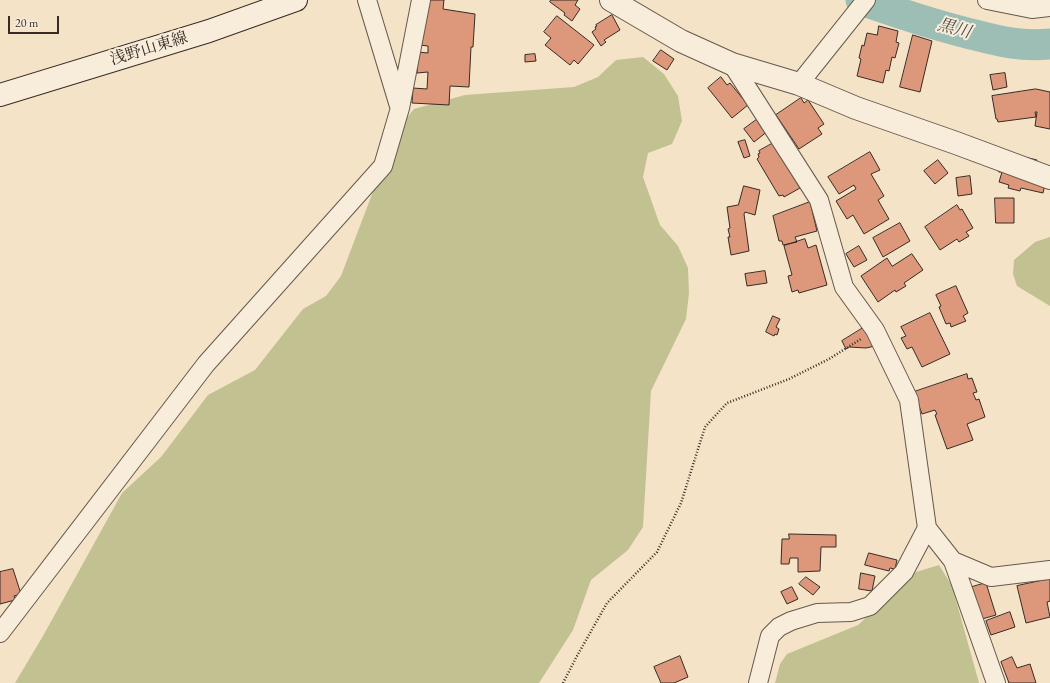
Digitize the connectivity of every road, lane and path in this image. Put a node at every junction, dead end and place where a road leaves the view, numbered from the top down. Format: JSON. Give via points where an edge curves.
{"nodes":[{"id":1,"x":296,"y":0,"type":"edge"},
{"id":2,"x":367,"y":0,"type":"edge"},
{"id":3,"x":421,"y":0,"type":"edge"},
{"id":4,"x":610,"y":0,"type":"edge"},
{"id":5,"x":987,"y":0,"type":"edge"},
{"id":6,"x":863,"y":3,"type":"edge"},
{"id":7,"x":1050,"y":7,"type":"edge"},
{"id":8,"x":732,"y":64,"type":"junction"},
{"id":9,"x":799,"y":84,"type":"junction"},
{"id":10,"x":0,"y":95,"type":"edge"},
{"id":11,"x":400,"y":108,"type":"junction"},
{"id":12,"x":1050,"y":178,"type":"edge"},
{"id":13,"x":875,"y":330,"type":"junction"},
{"id":14,"x":927,"y":528,"type":"junction"},
{"id":15,"x":953,"y":561,"type":"junction"},
{"id":16,"x":1050,"y":570,"type":"edge"},
{"id":17,"x":0,"y":633,"type":"edge"},
{"id":18,"x":563,"y":683,"type":"edge"},
{"id":19,"x":758,"y":683,"type":"edge"},
{"id":20,"x":996,"y":683,"type":"edge"}],
"edges":[{"from":1,"to":10,"type":"street","name":"浅野山東線","via":[[209,31]]},
{"from":2,"to":11,"type":"street"},
{"from":3,"to":11,"type":"street"},
{"from":4,"to":8,"type":"street","via":[[681,41]]},
{"from":5,"to":7,"type":"street","via":[[1032,9]]},
{"from":6,"to":9,"type":"street"},
{"from":8,"to":9,"type":"street"},
{"from":8,"to":13,"type":"street","via":[[819,200],[844,288]]},
{"from":9,"to":12,"type":"street","via":[[856,108]]},
{"from":11,"to":17,"type":"street","via":[[383,166],[206,364]]},
{"from":13,"to":14,"type":"street","via":[[909,400]]},
{"from":13,"to":18,"type":"path","via":[[789,380],[728,403],[705,427],[681,503],[657,552],[607,602]]},
{"from":14,"to":15,"type":"street"},
{"from":14,"to":19,"type":"street","via":[[904,572],[870,606],[851,612],[817,613],[791,621],[770,636]]},
{"from":15,"to":16,"type":"street","via":[[991,577]]},
{"from":15,"to":20,"type":"street"}]}
